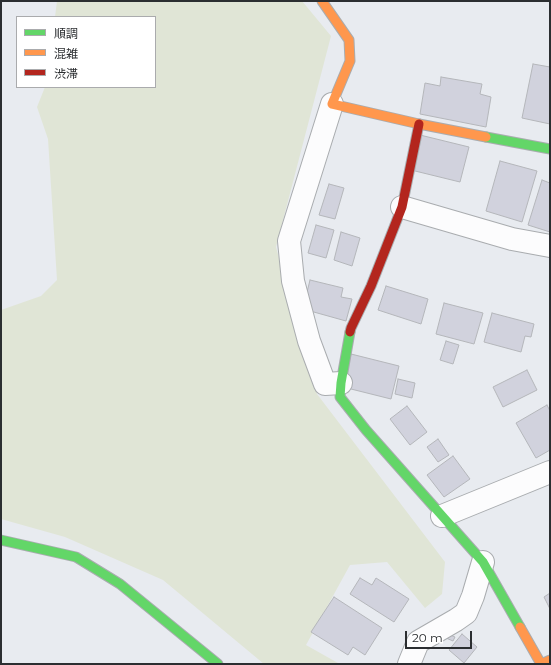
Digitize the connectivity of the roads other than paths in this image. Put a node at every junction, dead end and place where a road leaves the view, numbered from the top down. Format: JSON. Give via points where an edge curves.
{"nodes":[{"id":1,"x":322,"y":1,"type":"edge"},
{"id":2,"x":332,"y":104,"type":"junction"},
{"id":3,"x":419,"y":124,"type":"junction"},
{"id":4,"x":550,"y":149,"type":"edge"},
{"id":5,"x":402,"y":207,"type":"junction"},
{"id":6,"x":550,"y":246,"type":"edge"},
{"id":7,"x":341,"y":383,"type":"junction"},
{"id":8,"x":550,"y":472,"type":"edge"},
{"id":9,"x":442,"y":516,"type":"junction"},
{"id":10,"x":1,"y":540,"type":"edge"},
{"id":11,"x":483,"y":562,"type":"junction"},
{"id":12,"x":550,"y":660,"type":"edge"},
{"id":13,"x":218,"y":664,"type":"edge"},
{"id":14,"x":409,"y":664,"type":"edge"}],
"edges":[{"from":1,"to":2,"type":"street","via":[[349,40],[350,61]]},
{"from":2,"to":3,"type":"street"},
{"from":2,"to":7,"type":"street","via":[[289,241],[293,281],[309,341],[325,384]]},
{"from":3,"to":4,"type":"street"},
{"from":3,"to":5,"type":"street"},
{"from":5,"to":6,"type":"street","via":[[512,239]]},
{"from":5,"to":7,"type":"street","via":[[351,328]]},
{"from":7,"to":9,"type":"street","via":[[340,397]]},
{"from":8,"to":9,"type":"street"},
{"from":9,"to":11,"type":"street"},
{"from":10,"to":13,"type":"street","via":[[76,557],[120,584]]},
{"from":11,"to":12,"type":"street","via":[[541,664]]},
{"from":11,"to":14,"type":"street","via":[[466,612],[418,642]]}]}
